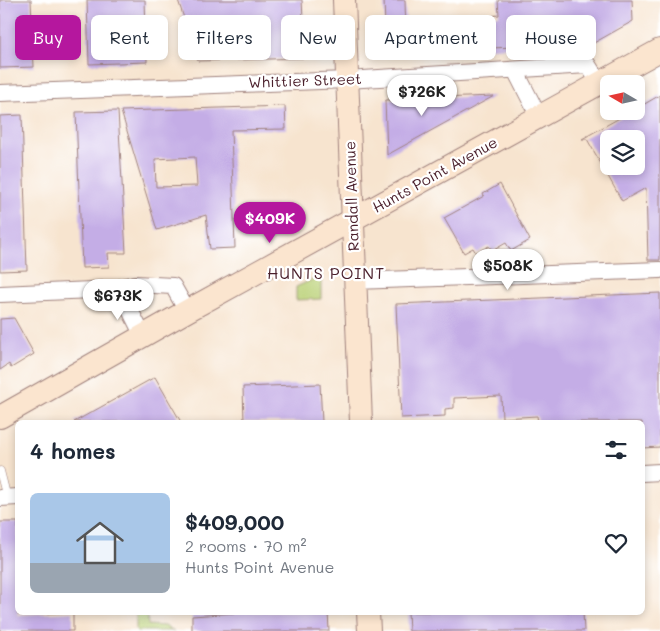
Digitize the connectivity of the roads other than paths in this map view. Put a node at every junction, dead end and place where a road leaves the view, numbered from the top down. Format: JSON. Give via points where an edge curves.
{"nodes":[{"id":1,"x":344,"y":0,"type":"edge"},
{"id":2,"x":660,"y":50,"type":"edge"},
{"id":3,"x":637,"y":63,"type":"junction"},
{"id":4,"x":660,"y":64,"type":"edge"},
{"id":5,"x":514,"y":70,"type":"junction"},
{"id":6,"x":616,"y":75,"type":"edge"},
{"id":7,"x":347,"y":80,"type":"junction"},
{"id":8,"x":600,"y":84,"type":"joint"},
{"id":9,"x":0,"y":93,"type":"edge"},
{"id":10,"x":539,"y":117,"type":"junction"},
{"id":11,"x":353,"y":220,"type":"junction"},
{"id":12,"x":660,"y":270,"type":"edge"},
{"id":13,"x":355,"y":282,"type":"junction"},
{"id":14,"x":115,"y":289,"type":"junction"},
{"id":15,"x":0,"y":294,"type":"edge"},
{"id":16,"x":187,"y":311,"type":"junction"},
{"id":17,"x":143,"y":336,"type":"junction"},
{"id":18,"x":8,"y":415,"type":"edge"},
{"id":19,"x":361,"y":420,"type":"edge"},
{"id":20,"x":0,"y":471,"type":"edge"},
{"id":21,"x":660,"y":472,"type":"edge"},
{"id":22,"x":645,"y":473,"type":"edge"},
{"id":23,"x":8,"y":498,"type":"edge"},
{"id":24,"x":368,"y":615,"type":"edge"},
{"id":25,"x":369,"y":631,"type":"edge"}],
"edges":[{"from":1,"to":7,"type":"main road","name":"Randall Avenue"},
{"from":2,"to":3,"type":"main road","name":"Hunts Point Avenue"},
{"from":3,"to":4,"type":"street"},
{"from":3,"to":6,"type":"main road","name":"Hunts Point Avenue"},
{"from":5,"to":7,"type":"street","name":"Whittier Street"},
{"from":5,"to":8,"type":"street","name":"Whittier Street","via":[[588,66]]},
{"from":5,"to":10,"type":"street"},
{"from":7,"to":9,"type":"street","name":"Whittier Street"},
{"from":7,"to":11,"type":"main road","name":"Randall Avenue"},
{"from":8,"to":10,"type":"main road","name":"Hunts Point Avenue"},
{"from":10,"to":11,"type":"main road","name":"Hunts Point Avenue"},
{"from":11,"to":13,"type":"main road","name":"Randall Avenue"},
{"from":11,"to":16,"type":"main road","name":"Hunts Point Avenue"},
{"from":12,"to":13,"type":"street"},
{"from":13,"to":19,"type":"main road","name":"Randall Avenue"},
{"from":14,"to":15,"type":"street"},
{"from":14,"to":16,"type":"street","via":[[135,284],[173,286]]},
{"from":14,"to":17,"type":"street","via":[[124,298]]},
{"from":16,"to":17,"type":"main road","name":"Hunts Point Avenue"},
{"from":17,"to":18,"type":"main road","name":"Hunts Point Avenue"},
{"from":20,"to":23,"type":"lane"},
{"from":21,"to":22,"type":"street"},
{"from":24,"to":25,"type":"main road"}]}
